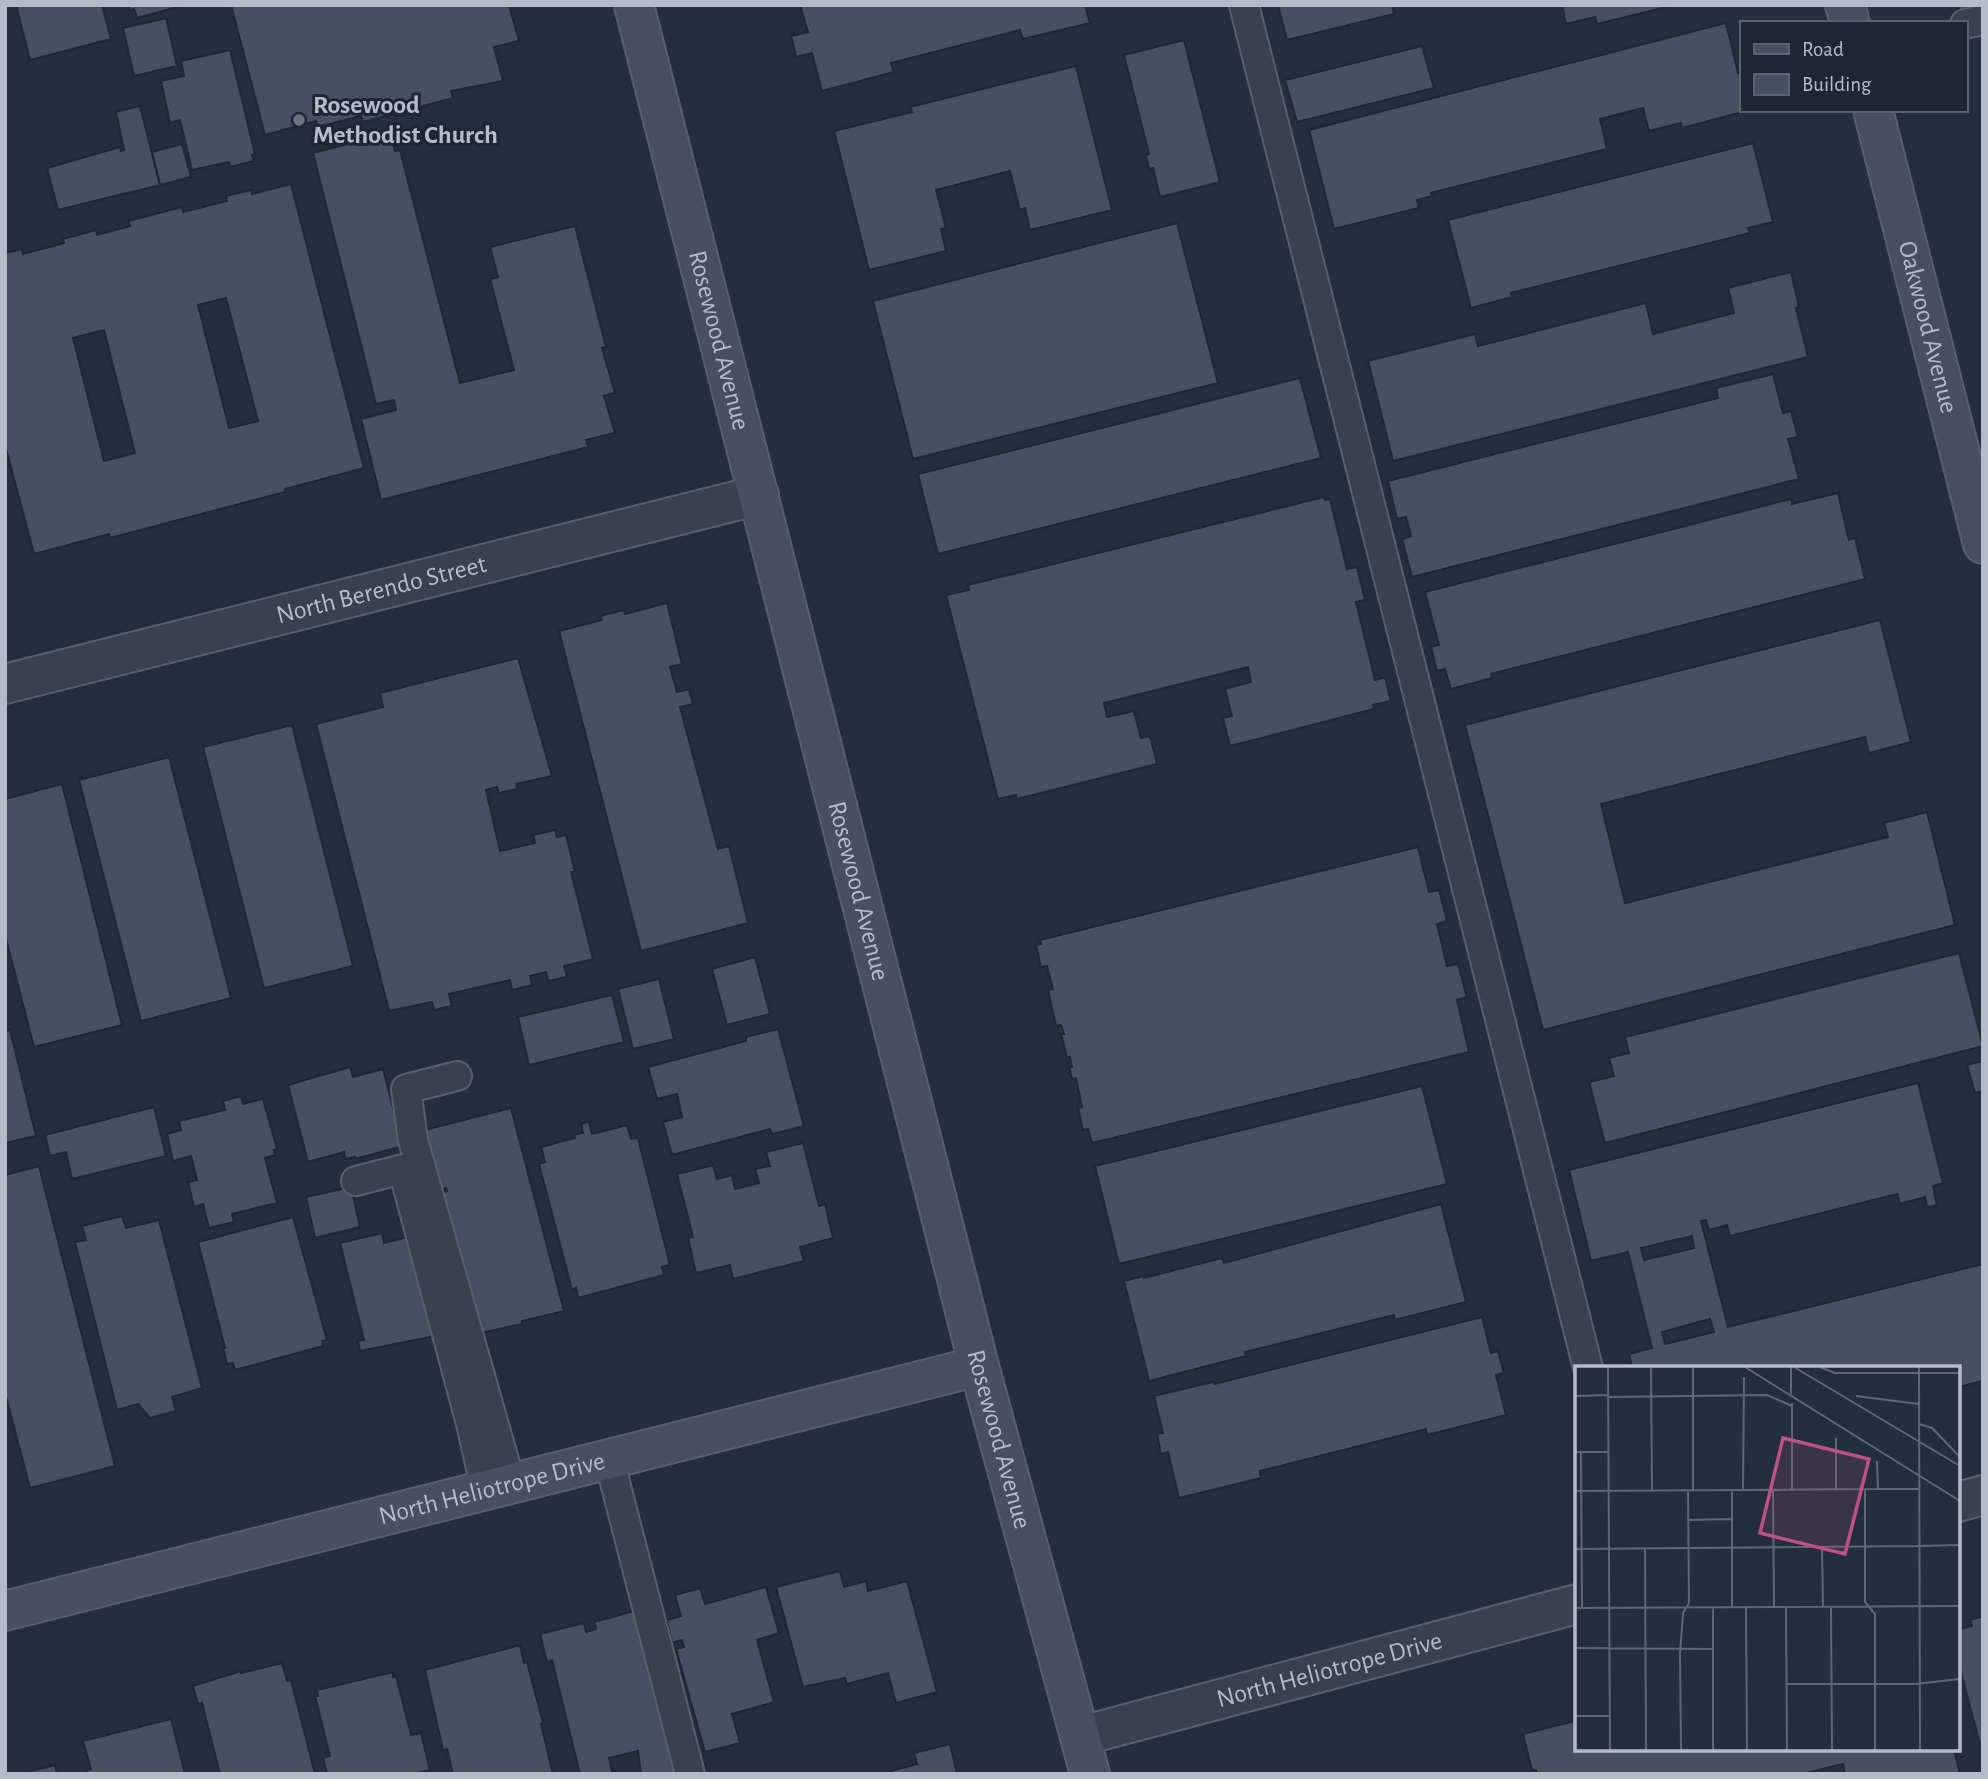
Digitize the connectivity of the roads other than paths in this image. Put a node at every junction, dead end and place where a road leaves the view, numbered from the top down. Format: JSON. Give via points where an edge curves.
{"nodes":[{"id":1,"x":634,"y":5,"type":"edge"},
{"id":2,"x":1244,"y":5,"type":"edge"},
{"id":3,"x":1874,"y":112,"type":"edge"},
{"id":4,"x":1974,"y":471,"type":"edge"},
{"id":5,"x":759,"y":495,"type":"junction"},
{"id":6,"x":1983,"y":544,"type":"edge"},
{"id":7,"x":5,"y":684,"type":"edge"},
{"id":8,"x":457,"y":1076,"type":"dead end"},
{"id":9,"x":356,"y":1181,"type":"dead end"},
{"id":10,"x":979,"y":1366,"type":"junction"},
{"id":11,"x":1587,"y":1366,"type":"edge"},
{"id":12,"x":608,"y":1459,"type":"junction"},
{"id":13,"x":499,"y":1487,"type":"junction"},
{"id":14,"x":1983,"y":1495,"type":"edge"},
{"id":15,"x":1960,"y":1501,"type":"edge"},
{"id":16,"x":1575,"y":1605,"type":"edge"},
{"id":17,"x":5,"y":1611,"type":"edge"},
{"id":18,"x":1081,"y":1736,"type":"junction"},
{"id":19,"x":690,"y":1774,"type":"edge"},
{"id":20,"x":1090,"y":1774,"type":"edge"}],
"edges":[{"from":1,"to":5,"type":"street","name":"Rosewood Avenue"},
{"from":2,"to":11,"type":"lane"},
{"from":3,"to":4,"type":"street","name":"Oakwood Avenue"},
{"from":4,"to":6,"type":"street","name":"Oakwood Avenue"},
{"from":5,"to":7,"type":"street","name":"North Berendo Street"},
{"from":5,"to":10,"type":"street","name":"Rosewood Avenue"},
{"from":8,"to":13,"type":"lane","via":[[406,1089],[413,1140]]},
{"from":9,"to":13,"type":"lane","via":[[403,1169],[471,1424]]},
{"from":10,"to":12,"type":"street","name":"North Heliotrope Drive"},
{"from":10,"to":18,"type":"street","name":"Rosewood Avenue"},
{"from":12,"to":13,"type":"street","name":"North Heliotrope Drive"},
{"from":12,"to":19,"type":"lane"},
{"from":13,"to":17,"type":"street","name":"North Heliotrope Drive"},
{"from":14,"to":15,"type":"street"},
{"from":16,"to":18,"type":"street","name":"North Heliotrope Drive"},
{"from":18,"to":20,"type":"street","name":"Rosewood Avenue"}]}
